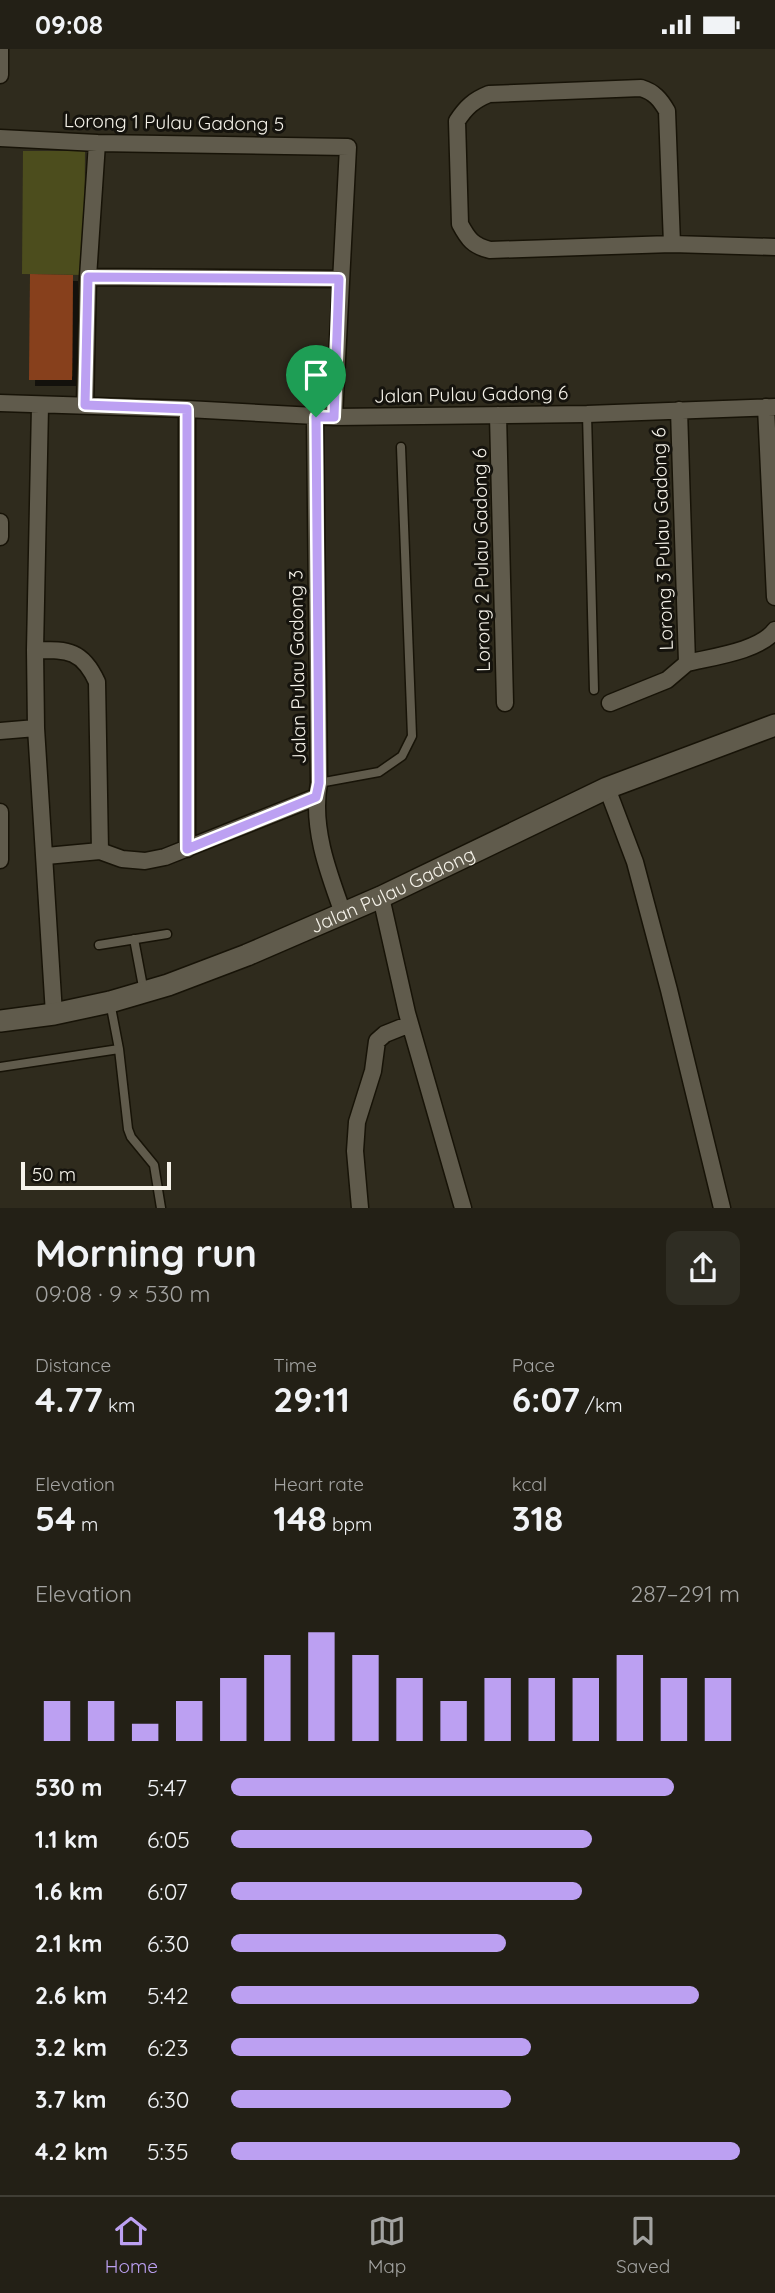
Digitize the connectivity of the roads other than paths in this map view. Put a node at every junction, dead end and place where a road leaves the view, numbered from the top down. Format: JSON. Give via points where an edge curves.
{"nodes":[{"id":1,"x":0,"y":49,"type":"edge"},
{"id":2,"x":0,"y":63,"type":"edge"},
{"id":3,"x":0,"y":75,"type":"edge"},
{"id":4,"x":0,"y":138,"type":"edge"},
{"id":5,"x":97,"y":143,"type":"junction"},
{"id":6,"x":672,"y":244,"type":"junction"},
{"id":7,"x":775,"y":247,"type":"edge"},
{"id":8,"x":88,"y":277,"type":"junction"},
{"id":9,"x":339,"y":279,"type":"junction"},
{"id":10,"x":0,"y":404,"type":"edge"},
{"id":11,"x":85,"y":405,"type":"junction"},
{"id":12,"x":40,"y":406,"type":"junction"},
{"id":13,"x":771,"y":407,"type":"edge"},
{"id":14,"x":187,"y":409,"type":"junction"},
{"id":15,"x":679,"y":410,"type":"junction"},
{"id":16,"x":587,"y":414,"type":"junction"},
{"id":17,"x":498,"y":415,"type":"junction"},
{"id":18,"x":316,"y":417,"type":"junction"},
{"id":19,"x":334,"y":417,"type":"junction"},
{"id":20,"x":401,"y":447,"type":"dead end"},
{"id":21,"x":0,"y":522,"type":"edge"},
{"id":22,"x":0,"y":537,"type":"edge"},
{"id":23,"x":775,"y":597,"type":"edge"},
{"id":24,"x":775,"y":629,"type":"edge"},
{"id":25,"x":35,"y":650,"type":"junction"},
{"id":26,"x":687,"y":663,"type":"junction"},
{"id":27,"x":594,"y":690,"type":"dead end"},
{"id":28,"x":505,"y":703,"type":"dead end"},
{"id":29,"x":610,"y":703,"type":"dead end"},
{"id":30,"x":775,"y":725,"type":"edge"},
{"id":31,"x":36,"y":728,"type":"junction"},
{"id":32,"x":0,"y":731,"type":"edge"},
{"id":33,"x":607,"y":787,"type":"junction"},
{"id":34,"x":318,"y":790,"type":"junction"},
{"id":35,"x":0,"y":812,"type":"edge"},
{"id":36,"x":187,"y":849,"type":"junction"},
{"id":37,"x":100,"y":851,"type":"junction"},
{"id":38,"x":46,"y":856,"type":"junction"},
{"id":39,"x":1,"y":859,"type":"edge"},
{"id":40,"x":381,"y":897,"type":"junction"},
{"id":41,"x":343,"y":913,"type":"junction"},
{"id":42,"x":167,"y":934,"type":"dead end"},
{"id":43,"x":134,"y":939,"type":"junction"},
{"id":44,"x":99,"y":945,"type":"dead end"},
{"id":45,"x":144,"y":992,"type":"junction"},
{"id":46,"x":110,"y":1002,"type":"junction"},
{"id":47,"x":54,"y":1014,"type":"junction"},
{"id":48,"x":0,"y":1021,"type":"edge"},
{"id":49,"x":410,"y":1024,"type":"junction"},
{"id":50,"x":119,"y":1049,"type":"junction"},
{"id":51,"x":0,"y":1067,"type":"edge"},
{"id":52,"x":161,"y":1208,"type":"edge"},
{"id":53,"x":360,"y":1208,"type":"edge"},
{"id":54,"x":463,"y":1208,"type":"edge"},
{"id":55,"x":722,"y":1208,"type":"edge"}],
"edges":[{"from":1,"to":2,"type":"street"},
{"from":2,"to":3,"type":"street"},
{"from":4,"to":5,"type":"street","name":"Lorong 1 Pulau Gadong 5"},
{"from":5,"to":8,"type":"street"},
{"from":5,"to":9,"type":"street","name":"Lorong 1 Pulau Gadong 5","via":[[348,147]]},
{"from":6,"to":6,"type":"street","via":[[667,111],[651,91],[489,94],[475,100],[457,121],[460,224],[477,247]]},
{"from":6,"to":7,"type":"street"},
{"from":8,"to":9,"type":"street"},
{"from":8,"to":11,"type":"street"},
{"from":9,"to":19,"type":"street"},
{"from":10,"to":12,"type":"street","name":"Jalan Pulau Gadong 6"},
{"from":11,"to":12,"type":"street","name":"Jalan Pulau Gadong 6"},
{"from":11,"to":14,"type":"street","name":"Jalan Pulau Gadong 6"},
{"from":12,"to":25,"type":"street"},
{"from":13,"to":15,"type":"street","name":"Jalan Pulau Gadong 6"},
{"from":13,"to":23,"type":"street"},
{"from":14,"to":18,"type":"street","name":"Jalan Pulau Gadong 6"},
{"from":14,"to":36,"type":"street"},
{"from":15,"to":16,"type":"street","name":"Jalan Pulau Gadong 6"},
{"from":15,"to":26,"type":"street","name":"Lorong 3 Pulau Gadong 6"},
{"from":16,"to":17,"type":"street","name":"Jalan Pulau Gadong 6"},
{"from":16,"to":27,"type":"lane"},
{"from":17,"to":19,"type":"street","name":"Jalan Pulau Gadong 6"},
{"from":17,"to":28,"type":"street","name":"Lorong 2 Pulau Gadong 6"},
{"from":18,"to":19,"type":"street","name":"Jalan Pulau Gadong 6"},
{"from":18,"to":34,"type":"street","name":"Jalan Pulau Gadong 3"},
{"from":20,"to":34,"type":"lane","via":[[412,736],[402,755],[379,772]]},
{"from":21,"to":22,"type":"street"},
{"from":24,"to":26,"type":"street","via":[[751,646]]},
{"from":25,"to":31,"type":"street"},
{"from":25,"to":37,"type":"street","via":[[66,650],[81,657],[97,682]]},
{"from":26,"to":29,"type":"street","name":"Lorong 3 Pulau Gadong 6","via":[[667,680]]},
{"from":30,"to":33,"type":"main road","name":"Jalan Pulau Gadong"},
{"from":31,"to":32,"type":"street"},
{"from":31,"to":38,"type":"street"},
{"from":33,"to":40,"type":"main road","name":"Jalan Pulau Gadong"},
{"from":33,"to":55,"type":"street","via":[[635,862]]},
{"from":34,"to":36,"type":"street"},
{"from":34,"to":41,"type":"street","name":"Jalan Pulau Gadong 3","via":[[318,828]]},
{"from":35,"to":39,"type":"street"},
{"from":36,"to":37,"type":"street","via":[[145,861]]},
{"from":37,"to":38,"type":"street"},
{"from":38,"to":47,"type":"street"},
{"from":40,"to":41,"type":"main road","name":"Jalan Pulau Gadong"},
{"from":40,"to":49,"type":"street"},
{"from":41,"to":45,"type":"main road","name":"Jalan Pulau Gadong","via":[[247,955]]},
{"from":42,"to":43,"type":"lane"},
{"from":43,"to":44,"type":"lane"},
{"from":43,"to":45,"type":"lane"},
{"from":45,"to":46,"type":"main road","name":"Jalan Pulau Gadong"},
{"from":46,"to":47,"type":"main road","name":"Jalan Pulau Gadong"},
{"from":46,"to":50,"type":"lane"},
{"from":47,"to":48,"type":"main road","name":"Jalan Pulau Gadong"},
{"from":49,"to":53,"type":"street","via":[[377,1041],[357,1122]]},
{"from":49,"to":54,"type":"street"},
{"from":50,"to":51,"type":"lane"},
{"from":50,"to":52,"type":"lane","via":[[128,1129],[154,1165]]}]}
